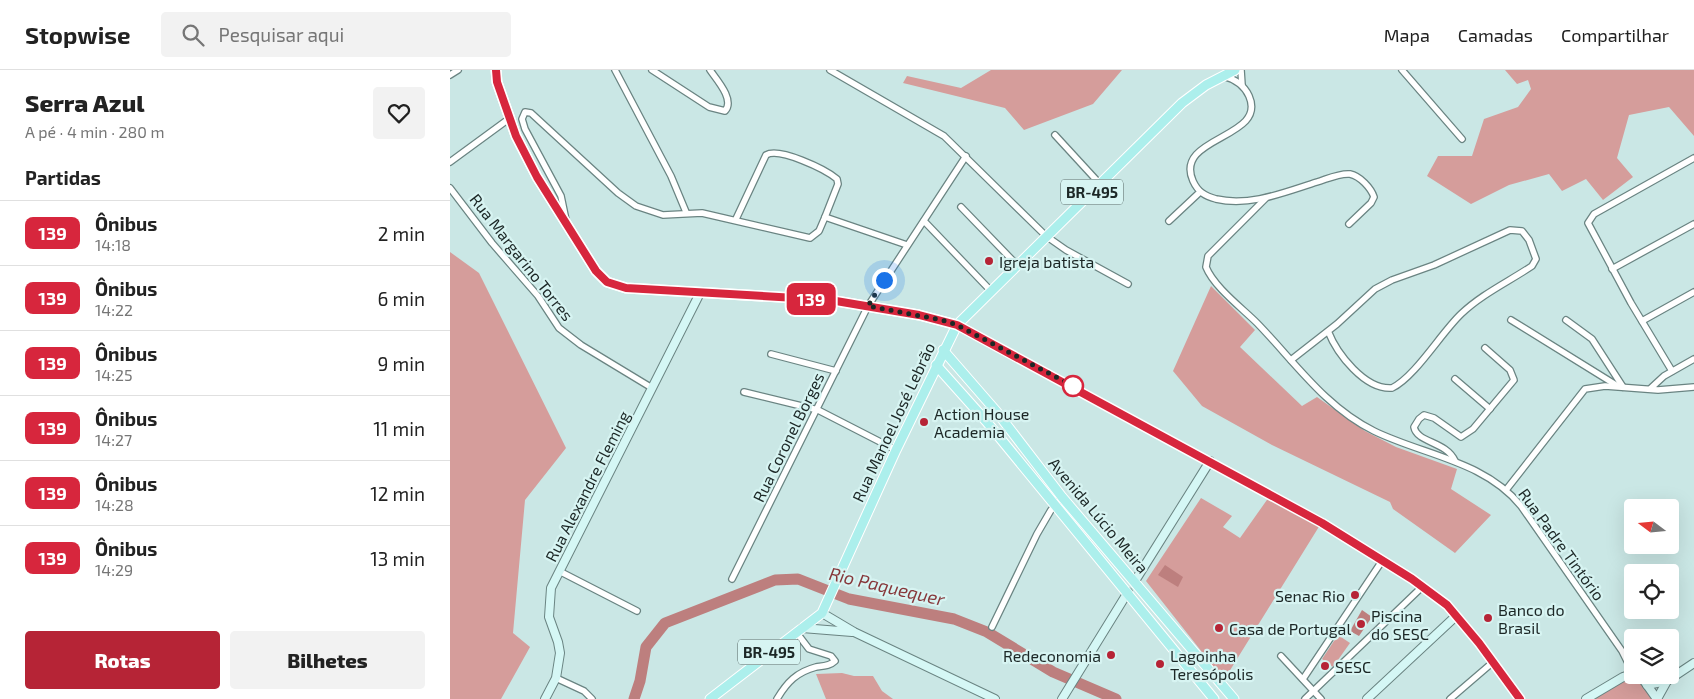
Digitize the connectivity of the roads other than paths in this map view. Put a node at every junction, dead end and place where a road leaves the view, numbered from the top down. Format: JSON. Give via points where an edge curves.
{"nodes":[{"id":1,"x":458,"y":70,"type":"edge"},
{"id":2,"x":496,"y":70,"type":"edge"},
{"id":3,"x":615,"y":70,"type":"edge"},
{"id":4,"x":652,"y":70,"type":"edge"},
{"id":5,"x":710,"y":70,"type":"edge"},
{"id":6,"x":830,"y":70,"type":"edge"},
{"id":7,"x":1235,"y":70,"type":"edge"},
{"id":8,"x":1242,"y":70,"type":"edge"},
{"id":9,"x":1402,"y":70,"type":"edge"},
{"id":10,"x":450,"y":75,"type":"edge"},
{"id":11,"x":1224,"y":76,"type":"junction"},
{"id":12,"x":1242,"y":85,"type":"junction"},
{"id":13,"x":510,"y":118,"type":"junction"},
{"id":14,"x":1055,"y":134,"type":"dead end"},
{"id":15,"x":1462,"y":140,"type":"dead end"},
{"id":16,"x":966,"y":156,"type":"junction"},
{"id":17,"x":1694,"y":158,"type":"edge"},
{"id":18,"x":450,"y":162,"type":"edge"},
{"id":19,"x":1100,"y":184,"type":"junction"},
{"id":20,"x":450,"y":188,"type":"edge"},
{"id":21,"x":1200,"y":192,"type":"junction"},
{"id":22,"x":1266,"y":198,"type":"junction"},
{"id":23,"x":961,"y":207,"type":"dead end"},
{"id":24,"x":686,"y":212,"type":"junction"},
{"id":25,"x":825,"y":217,"type":"junction"},
{"id":26,"x":736,"y":219,"type":"junction"},
{"id":27,"x":924,"y":220,"type":"junction"},
{"id":28,"x":1169,"y":220,"type":"dead end"},
{"id":29,"x":566,"y":224,"type":"junction"},
{"id":30,"x":1349,"y":224,"type":"dead end"},
{"id":31,"x":1694,"y":224,"type":"edge"},
{"id":32,"x":1046,"y":236,"type":"junction"},
{"id":33,"x":908,"y":245,"type":"junction"},
{"id":34,"x":1017,"y":265,"type":"junction"},
{"id":35,"x":1612,"y":269,"type":"junction"},
{"id":36,"x":1128,"y":284,"type":"dead end"},
{"id":37,"x":991,"y":291,"type":"junction"},
{"id":38,"x":1694,"y":292,"type":"edge"},
{"id":39,"x":700,"y":293,"type":"junction"},
{"id":40,"x":868,"y":306,"type":"junction"},
{"id":41,"x":1511,"y":320,"type":"dead end"},
{"id":42,"x":1566,"y":320,"type":"dead end"},
{"id":43,"x":1642,"y":321,"type":"junction"},
{"id":44,"x":957,"y":325,"type":"junction"},
{"id":45,"x":1328,"y":331,"type":"junction"},
{"id":46,"x":1485,"y":348,"type":"dead end"},
{"id":47,"x":943,"y":350,"type":"junction"},
{"id":48,"x":771,"y":354,"type":"dead end"},
{"id":49,"x":1694,"y":359,"type":"edge"},
{"id":50,"x":1290,"y":360,"type":"junction"},
{"id":51,"x":936,"y":366,"type":"junction"},
{"id":52,"x":836,"y":371,"type":"junction"},
{"id":53,"x":1672,"y":371,"type":"junction"},
{"id":54,"x":1454,"y":379,"type":"dead end"},
{"id":55,"x":1620,"y":386,"type":"junction"},
{"id":56,"x":1694,"y":387,"type":"edge"},
{"id":57,"x":652,"y":388,"type":"junction"},
{"id":58,"x":1651,"y":388,"type":"junction"},
{"id":59,"x":744,"y":392,"type":"dead end"},
{"id":60,"x":1490,"y":409,"type":"junction"},
{"id":61,"x":818,"y":410,"type":"junction"},
{"id":62,"x":996,"y":411,"type":"junction"},
{"id":63,"x":986,"y":421,"type":"junction"},
{"id":64,"x":896,"y":450,"type":"junction"},
{"id":65,"x":1210,"y":461,"type":"junction"},
{"id":66,"x":1455,"y":461,"type":"junction"},
{"id":67,"x":1506,"y":490,"type":"junction"},
{"id":68,"x":1062,"y":497,"type":"junction"},
{"id":69,"x":1054,"y":505,"type":"junction"},
{"id":70,"x":1382,"y":561,"type":"junction"},
{"id":71,"x":558,"y":571,"type":"junction"},
{"id":72,"x":732,"y":579,"type":"dead end"},
{"id":73,"x":1135,"y":581,"type":"junction"},
{"id":74,"x":1422,"y":586,"type":"junction"},
{"id":75,"x":1128,"y":592,"type":"junction"},
{"id":76,"x":824,"y":609,"type":"junction"},
{"id":77,"x":637,"y":611,"type":"dead end"},
{"id":78,"x":1456,"y":616,"type":"junction"},
{"id":79,"x":992,"y":627,"type":"dead end"},
{"id":80,"x":799,"y":630,"type":"junction"},
{"id":81,"x":854,"y":632,"type":"junction"},
{"id":82,"x":1624,"y":655,"type":"edge"},
{"id":83,"x":1281,"y":656,"type":"dead end"},
{"id":84,"x":1492,"y":663,"type":"junction"},
{"id":85,"x":1694,"y":663,"type":"edge"},
{"id":86,"x":1679,"y":674,"type":"edge"},
{"id":87,"x":1624,"y":676,"type":"edge"},
{"id":88,"x":556,"y":678,"type":"junction"},
{"id":89,"x":1303,"y":679,"type":"junction"},
{"id":90,"x":1654,"y":684,"type":"edge"},
{"id":91,"x":1667,"y":684,"type":"edge"},
{"id":92,"x":1647,"y":685,"type":"joint"},
{"id":93,"x":1314,"y":690,"type":"junction"},
{"id":94,"x":1064,"y":696,"type":"edge"},
{"id":95,"x":545,"y":699,"type":"edge"},
{"id":96,"x":592,"y":699,"type":"edge"},
{"id":97,"x":710,"y":699,"type":"edge"},
{"id":98,"x":778,"y":699,"type":"edge"},
{"id":99,"x":995,"y":699,"type":"edge"},
{"id":100,"x":1214,"y":699,"type":"edge"},
{"id":101,"x":1234,"y":699,"type":"edge"},
{"id":102,"x":1305,"y":699,"type":"edge"},
{"id":103,"x":1321,"y":699,"type":"edge"},
{"id":104,"x":1367,"y":699,"type":"edge"},
{"id":105,"x":1450,"y":699,"type":"edge"},
{"id":106,"x":1520,"y":699,"type":"edge"},
{"id":107,"x":1586,"y":699,"type":"edge"},
{"id":108,"x":1657,"y":699,"type":"edge"}],
"edges":[{"from":1,"to":10,"type":"street"},
{"from":2,"to":13,"type":"main road"},
{"from":3,"to":24,"type":"street","via":[[671,176]]},
{"from":4,"to":5,"type":"street","via":[[709,107],[725,111],[729,100]]},
{"from":6,"to":16,"type":"street","via":[[936,130]]},
{"from":7,"to":11,"type":"main road","name":"Rua Manoel José Lebrão","number":"BR-495"},
{"from":8,"to":12,"type":"street"},
{"from":9,"to":15,"type":"street"},
{"from":11,"to":12,"type":"street"},
{"from":11,"to":19,"type":"main road","name":"Rua Manoel José Lebrão","number":"BR-495","via":[[1190,96]]},
{"from":12,"to":21,"type":"street","via":[[1251,101],[1250,114],[1246,122],[1206,145],[1193,161],[1192,178]]},
{"from":13,"to":18,"type":"street"},
{"from":13,"to":29,"type":"main road","via":[[528,160]]},
{"from":14,"to":19,"type":"street"},
{"from":16,"to":27,"type":"street","name":"Rua Coronel Borges"},
{"from":16,"to":32,"type":"street"},
{"from":17,"to":35,"type":"street","via":[[1594,214],[1588,224]]},
{"from":19,"to":32,"type":"main road","name":"Rua Manoel José Lebrão","number":"BR-495"},
{"from":20,"to":57,"type":"street","name":"Rua Margarino Torres","via":[[560,328],[581,345]]},
{"from":21,"to":22,"type":"street","via":[[1219,200]]},
{"from":21,"to":28,"type":"street"},
{"from":22,"to":30,"type":"street","via":[[1351,174],[1374,197]]},
{"from":22,"to":50,"type":"street","name":"Rua Padre Tintório","via":[[1211,251],[1206,268]]},
{"from":23,"to":34,"type":"street"},
{"from":24,"to":26,"type":"street"},
{"from":24,"to":29,"type":"street","via":[[663,215],[636,206],[526,112],[522,116],[523,123],[561,196]]},
{"from":25,"to":26,"type":"street","via":[[819,231],[810,238]]},
{"from":25,"to":26,"type":"street","via":[[837,179],[799,159],[775,152],[766,155]]},
{"from":25,"to":33,"type":"street"},
{"from":27,"to":33,"type":"street","name":"Rua Coronel Borges"},
{"from":27,"to":37,"type":"street"},
{"from":29,"to":39,"type":"main road","via":[[587,259],[607,282],[626,288]]},
{"from":31,"to":35,"type":"street"},
{"from":32,"to":34,"type":"main road","name":"Rua Manoel José Lebrão","number":"BR-495"},
{"from":32,"to":36,"type":"street"},
{"from":33,"to":40,"type":"street","name":"Rua Coronel Borges"},
{"from":34,"to":37,"type":"main road","name":"Rua Manoel José Lebrão","number":"BR-495"},
{"from":35,"to":43,"type":"street"},
{"from":37,"to":44,"type":"main road","name":"Rua Manoel José Lebrão","number":"BR-495"},
{"from":38,"to":43,"type":"street"},
{"from":39,"to":40,"type":"main road","via":[[830,300]]},
{"from":39,"to":57,"type":"main road","name":"Rua Alexandre Fleming"},
{"from":40,"to":44,"type":"main road"},
{"from":40,"to":52,"type":"street","name":"Rua Coronel Borges"},
{"from":41,"to":55,"type":"street"},
{"from":42,"to":55,"type":"street","via":[[1592,339]]},
{"from":43,"to":53,"type":"street"},
{"from":44,"to":47,"type":"main road","name":"Rua Manoel José Lebrão","number":"BR-495"},
{"from":44,"to":65,"type":"main road"},
{"from":45,"to":45,"type":"street","via":[[1374,289],[1503,232],[1517,230],[1525,234],[1535,254],[1534,263],[1462,313],[1396,386],[1384,388],[1354,369],[1338,352]]},
{"from":45,"to":50,"type":"street"},
{"from":46,"to":60,"type":"street","via":[[1510,370],[1514,380]]},
{"from":47,"to":51,"type":"main road","name":"Rua Manoel José Lebrão","number":"BR-495"},
{"from":47,"to":62,"type":"main road","name":"Avenida Lúcio Meira"},
{"from":48,"to":52,"type":"street"},
{"from":49,"to":53,"type":"street"},
{"from":50,"to":66,"type":"street","name":"Rua Padre Tintório","via":[[1329,401],[1364,426]]},
{"from":51,"to":63,"type":"main road","name":"Avenida Lúcio Meira"},
{"from":51,"to":64,"type":"main road","name":"Rua Manoel José Lebrão","number":"BR-495"},
{"from":52,"to":61,"type":"street","name":"Rua Coronel Borges"},
{"from":53,"to":58,"type":"street"},
{"from":54,"to":60,"type":"street"},
{"from":55,"to":58,"type":"street"},
{"from":55,"to":67,"type":"street","via":[[1592,387],[1583,391]]},
{"from":56,"to":58,"type":"street"},
{"from":57,"to":71,"type":"main road","name":"Rua Alexandre Fleming"},
{"from":59,"to":61,"type":"street"},
{"from":60,"to":66,"type":"street","via":[[1468,435],[1462,437],[1434,418],[1424,416],[1419,419],[1415,431],[1450,450]]},
{"from":61,"to":64,"type":"street"},
{"from":61,"to":72,"type":"street","name":"Rua Coronel Borges"},
{"from":62,"to":63,"type":"main road"},
{"from":62,"to":68,"type":"main road","name":"Avenida Lúcio Meira"},
{"from":63,"to":69,"type":"main road","name":"Avenida Lúcio Meira"},
{"from":64,"to":76,"type":"main road","name":"Rua Manoel José Lebrão","number":"BR-495"},
{"from":65,"to":70,"type":"main road","via":[[1322,523]]},
{"from":65,"to":73,"type":"main road"},
{"from":66,"to":67,"type":"street","name":"Rua Padre Tintório"},
{"from":67,"to":82,"type":"street","name":"Rua Padre Tintório","via":[[1521,506]]},
{"from":68,"to":69,"type":"street"},
{"from":68,"to":73,"type":"main road","name":"Avenida Lúcio Meira"},
{"from":69,"to":75,"type":"main road","name":"Avenida Lúcio Meira"},
{"from":69,"to":79,"type":"street"},
{"from":70,"to":74,"type":"main road"},
{"from":70,"to":89,"type":"street"},
{"from":71,"to":77,"type":"street"},
{"from":71,"to":88,"type":"main road","name":"Rua Alexandre Fleming","via":[[548,609],[560,648]]},
{"from":73,"to":101,"type":"main road","name":"Avenida Lúcio Meira"},
{"from":74,"to":78,"type":"main road","via":[[1444,602]]},
{"from":74,"to":93,"type":"street"},
{"from":75,"to":94,"type":"main road"},
{"from":75,"to":100,"type":"main road","name":"Avenida Lúcio Meira"},
{"from":76,"to":80,"type":"main road","number":"BR-495"},
{"from":76,"to":81,"type":"main road"},
{"from":78,"to":84,"type":"main road"},
{"from":78,"to":104,"type":"main road"},
{"from":80,"to":81,"type":"main road"},
{"from":80,"to":97,"type":"main road","number":"BR-495"},
{"from":80,"to":98,"type":"street","via":[[809,649],[831,656],[834,661],[793,678]]},
{"from":81,"to":99,"type":"main road"},
{"from":83,"to":89,"type":"street"},
{"from":84,"to":105,"type":"street"},
{"from":84,"to":106,"type":"main road"},
{"from":85,"to":86,"type":"main road"},
{"from":87,"to":107,"type":"main road"},
{"from":88,"to":95,"type":"main road","name":"Rua Alexandre Fleming"},
{"from":88,"to":96,"type":"street","via":[[584,691]]},
{"from":89,"to":93,"type":"street"},
{"from":90,"to":92,"type":"main road"},
{"from":91,"to":108,"type":"main road"},
{"from":92,"to":108,"type":"main road"},
{"from":93,"to":102,"type":"street"},
{"from":93,"to":103,"type":"street"}]}
